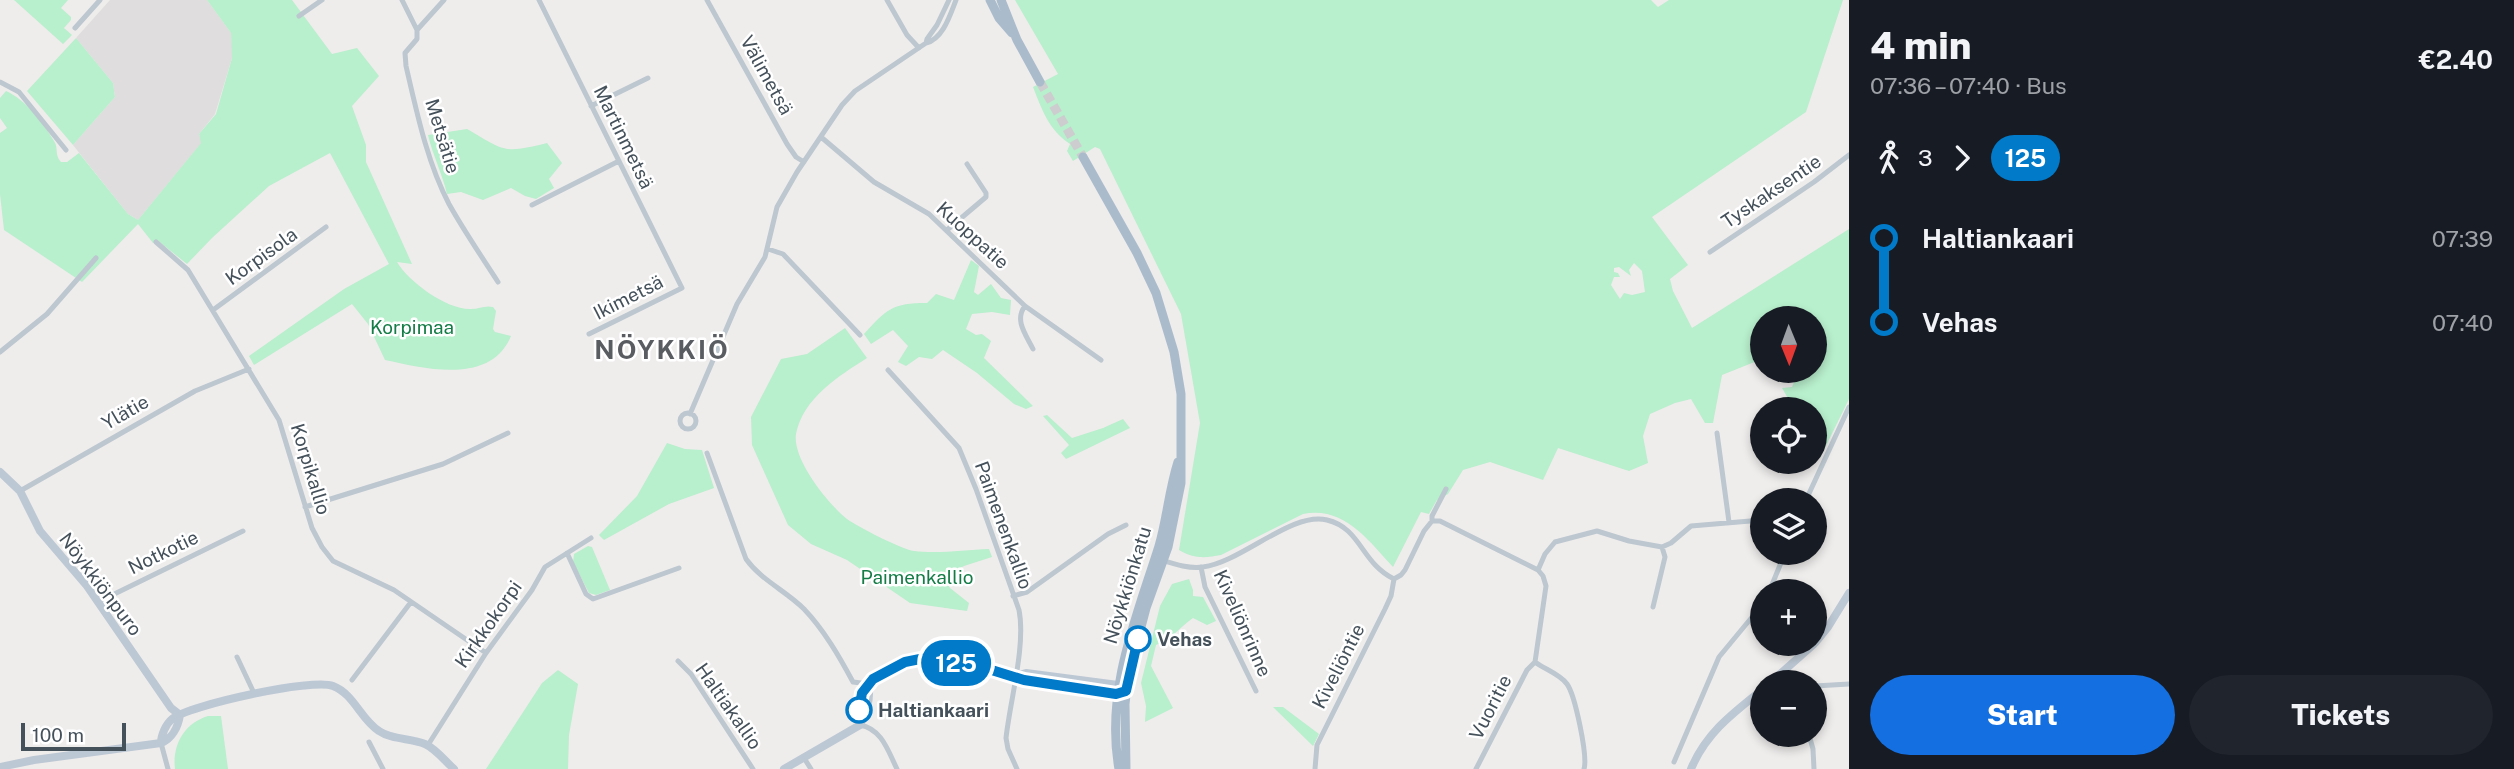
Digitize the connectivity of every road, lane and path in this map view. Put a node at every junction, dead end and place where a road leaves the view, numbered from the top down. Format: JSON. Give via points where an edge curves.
{"nodes":[{"id":1,"x":100,"y":0,"type":"edge"},
{"id":2,"x":322,"y":0,"type":"edge"},
{"id":3,"x":402,"y":0,"type":"edge"},
{"id":4,"x":444,"y":0,"type":"edge"},
{"id":5,"x":539,"y":0,"type":"edge"},
{"id":6,"x":707,"y":0,"type":"edge"},
{"id":7,"x":887,"y":0,"type":"edge"},
{"id":8,"x":948,"y":0,"type":"edge"},
{"id":9,"x":956,"y":0,"type":"edge"},
{"id":10,"x":990,"y":0,"type":"edge"},
{"id":11,"x":1000,"y":0,"type":"edge"},
{"id":12,"x":299,"y":16,"type":"dead end"},
{"id":13,"x":75,"y":28,"type":"dead end"},
{"id":14,"x":417,"y":30,"type":"junction"},
{"id":15,"x":1017,"y":40,"type":"junction"},
{"id":16,"x":926,"y":43,"type":"junction"},
{"id":17,"x":919,"y":48,"type":"junction"},
{"id":18,"x":648,"y":78,"type":"dead end"},
{"id":19,"x":0,"y":82,"type":"edge"},
{"id":20,"x":1040,"y":82,"type":"tunnel mouth"},
{"id":21,"x":591,"y":106,"type":"junction"},
{"id":22,"x":821,"y":138,"type":"junction"},
{"id":23,"x":66,"y":150,"type":"dead end"},
{"id":24,"x":1849,"y":155,"type":"edge"},
{"id":25,"x":1083,"y":157,"type":"tunnel mouth"},
{"id":26,"x":619,"y":161,"type":"junction"},
{"id":27,"x":804,"y":162,"type":"junction"},
{"id":28,"x":967,"y":164,"type":"dead end"},
{"id":29,"x":532,"y":205,"type":"dead end"},
{"id":30,"x":326,"y":227,"type":"dead end"},
{"id":31,"x":947,"y":230,"type":"junction"},
{"id":32,"x":156,"y":242,"type":"dead end"},
{"id":33,"x":768,"y":249,"type":"junction"},
{"id":34,"x":1710,"y":252,"type":"dead end"},
{"id":35,"x":96,"y":258,"type":"dead end"},
{"id":36,"x":498,"y":282,"type":"dead end"},
{"id":37,"x":682,"y":288,"type":"joint"},
{"id":38,"x":1025,"y":306,"type":"junction"},
{"id":39,"x":213,"y":310,"type":"junction"},
{"id":40,"x":589,"y":334,"type":"dead end"},
{"id":41,"x":860,"y":335,"type":"dead end"},
{"id":42,"x":1033,"y":349,"type":"dead end"},
{"id":43,"x":0,"y":352,"type":"edge"},
{"id":44,"x":1101,"y":359,"type":"dead end"},
{"id":45,"x":249,"y":369,"type":"junction"},
{"id":46,"x":888,"y":370,"type":"dead end"},
{"id":47,"x":1849,"y":407,"type":"edge"},
{"id":48,"x":690,"y":414,"type":"dead end"},
{"id":49,"x":508,"y":433,"type":"dead end"},
{"id":50,"x":1717,"y":433,"type":"dead end"},
{"id":51,"x":707,"y":453,"type":"dead end"},
{"id":52,"x":0,"y":472,"type":"edge"},
{"id":53,"x":1812,"y":488,"type":"edge"},
{"id":54,"x":1446,"y":489,"type":"dead end"},
{"id":55,"x":20,"y":491,"type":"junction"},
{"id":56,"x":306,"y":507,"type":"junction"},
{"id":57,"x":1432,"y":521,"type":"junction"},
{"id":58,"x":1750,"y":521,"type":"edge"},
{"id":59,"x":1729,"y":522,"type":"junction"},
{"id":60,"x":1126,"y":525,"type":"dead end"},
{"id":61,"x":243,"y":531,"type":"dead end"},
{"id":62,"x":591,"y":538,"type":"dead end"},
{"id":63,"x":1662,"y":547,"type":"junction"},
{"id":64,"x":567,"y":553,"type":"junction"},
{"id":65,"x":1159,"y":559,"type":"junction"},
{"id":66,"x":1201,"y":567,"type":"junction"},
{"id":67,"x":679,"y":568,"type":"dead end"},
{"id":68,"x":1538,"y":570,"type":"junction"},
{"id":69,"x":1394,"y":579,"type":"junction"},
{"id":70,"x":1849,"y":593,"type":"edge"},
{"id":71,"x":1013,"y":596,"type":"junction"},
{"id":72,"x":97,"y":601,"type":"junction"},
{"id":73,"x":411,"y":601,"type":"junction"},
{"id":74,"x":1653,"y":607,"type":"dead end"},
{"id":75,"x":1750,"y":620,"type":"edge"},
{"id":76,"x":1827,"y":629,"type":"edge"},
{"id":77,"x":486,"y":653,"type":"junction"},
{"id":78,"x":1801,"y":656,"type":"edge"},
{"id":79,"x":237,"y":657,"type":"dead end"},
{"id":80,"x":678,"y":661,"type":"dead end"},
{"id":81,"x":1535,"y":662,"type":"junction"},
{"id":82,"x":1787,"y":670,"type":"edge"},
{"id":83,"x":1016,"y":676,"type":"junction"},
{"id":84,"x":352,"y":680,"type":"dead end"},
{"id":85,"x":869,"y":684,"type":"junction"},
{"id":86,"x":1849,"y":684,"type":"edge"},
{"id":87,"x":1827,"y":685,"type":"edge"},
{"id":88,"x":1120,"y":690,"type":"junction"},
{"id":89,"x":1256,"y":691,"type":"dead end"},
{"id":90,"x":254,"y":693,"type":"junction"},
{"id":91,"x":1750,"y":699,"type":"edge"},
{"id":92,"x":180,"y":715,"type":"junction"},
{"id":93,"x":860,"y":725,"type":"junction"},
{"id":94,"x":369,"y":742,"type":"dead end"},
{"id":95,"x":161,"y":743,"type":"junction"},
{"id":96,"x":428,"y":745,"type":"junction"},
{"id":97,"x":1812,"y":747,"type":"edge"},
{"id":98,"x":804,"y":758,"type":"junction"},
{"id":99,"x":1674,"y":762,"type":"dead end"},
{"id":100,"x":0,"y":768,"type":"edge"},
{"id":101,"x":168,"y":769,"type":"edge"},
{"id":102,"x":383,"y":769,"type":"edge"},
{"id":103,"x":454,"y":769,"type":"edge"},
{"id":104,"x":753,"y":769,"type":"edge"},
{"id":105,"x":784,"y":769,"type":"edge"},
{"id":106,"x":811,"y":769,"type":"edge"},
{"id":107,"x":897,"y":769,"type":"edge"},
{"id":108,"x":1017,"y":769,"type":"edge"},
{"id":109,"x":1119,"y":769,"type":"edge"},
{"id":110,"x":1126,"y":769,"type":"edge"},
{"id":111,"x":1315,"y":769,"type":"edge"},
{"id":112,"x":1476,"y":769,"type":"edge"},
{"id":113,"x":1584,"y":769,"type":"edge"},
{"id":114,"x":1691,"y":769,"type":"edge"},
{"id":115,"x":1814,"y":769,"type":"edge"}],
"edges":[{"from":1,"to":13,"type":"street"},
{"from":2,"to":12,"type":"street"},
{"from":3,"to":14,"type":"street"},
{"from":4,"to":14,"type":"street","name":"Metsätie"},
{"from":5,"to":21,"type":"street","name":"Martinmetsä"},
{"from":6,"to":27,"type":"street","name":"Välimetsä","via":[[787,144]]},
{"from":7,"to":17,"type":"street"},
{"from":8,"to":16,"type":"street"},
{"from":9,"to":16,"type":"street","via":[[943,29]]},
{"from":10,"to":15,"type":"main road"},
{"from":11,"to":15,"type":"main road"},
{"from":14,"to":36,"type":"street","name":"Metsätie","via":[[417,39],[405,55],[428,155],[450,205]]},
{"from":15,"to":20,"type":"main road"},
{"from":16,"to":17,"type":"street"},
{"from":17,"to":22,"type":"street","via":[[855,92]]},
{"from":18,"to":21,"type":"street"},
{"from":19,"to":23,"type":"street","via":[[19,92]]},
{"from":21,"to":26,"type":"street","name":"Martinmetsä"},
{"from":22,"to":27,"type":"street"},
{"from":22,"to":31,"type":"street","name":"Kuoppatie","via":[[874,182]]},
{"from":24,"to":34,"type":"street","name":"Tyskaksentie"},
{"from":25,"to":65,"type":"main road","name":"Nöykkiönkatu","via":[[1149,275],[1164,312],[1179,374],[1181,483],[1176,514]]},
{"from":26,"to":29,"type":"street"},
{"from":26,"to":37,"type":"street","name":"Martinmetsä"},
{"from":27,"to":33,"type":"street","via":[[777,207]]},
{"from":28,"to":31,"type":"street","via":[[986,197]]},
{"from":30,"to":39,"type":"street","name":"Korpisola"},
{"from":31,"to":38,"type":"street","name":"Kuoppatie"},
{"from":32,"to":39,"type":"street","name":"Korpikallio","via":[[188,270]]},
{"from":33,"to":41,"type":"street","via":[[783,254]]},
{"from":33,"to":48,"type":"street","via":[[737,304]]},
{"from":35,"to":43,"type":"street","via":[[47,314]]},
{"from":37,"to":40,"type":"street","name":"Ikimetsä"},
{"from":38,"to":42,"type":"street","via":[[1021,324]]},
{"from":38,"to":44,"type":"street","name":"Kuoppatie"},
{"from":39,"to":45,"type":"street","name":"Korpikallio"},
{"from":45,"to":55,"type":"street","name":"Ylätie","via":[[195,391]]},
{"from":45,"to":56,"type":"street","name":"Korpikallio","via":[[279,420]]},
{"from":46,"to":71,"type":"street","name":"Paimenenkallio","via":[[959,448]]},
{"from":47,"to":53,"type":"street"},
{"from":49,"to":56,"type":"street","via":[[443,464]]},
{"from":50,"to":59,"type":"street"},
{"from":51,"to":85,"type":"street","via":[[746,559],[803,609],[835,648],[853,682]]},
{"from":52,"to":55,"type":"street","name":"Nöykkiönpuro"},
{"from":54,"to":57,"type":"street","name":"Kiveliöntie"},
{"from":55,"to":72,"type":"street","name":"Nöykkiönpuro","via":[[40,531]]},
{"from":56,"to":73,"type":"street","name":"Korpikallio","via":[[317,538],[333,561]]},
{"from":57,"to":68,"type":"street"},
{"from":57,"to":69,"type":"street","name":"Kiveliöntie","via":[[1405,570]]},
{"from":58,"to":59,"type":"street"},
{"from":59,"to":63,"type":"street","via":[[1691,526]]},
{"from":60,"to":71,"type":"street","via":[[1027,592]]},
{"from":61,"to":72,"type":"street","name":"Notkotie"},
{"from":62,"to":64,"type":"street","name":"Kirkkokorpi"},
{"from":63,"to":68,"type":"street","via":[[1597,531],[1555,542]]},
{"from":63,"to":74,"type":"street","via":[[1665,557]]},
{"from":64,"to":67,"type":"street","via":[[586,594],[593,599]]},
{"from":64,"to":77,"type":"street","name":"Kirkkokorpi","via":[[545,567]]},
{"from":65,"to":66,"type":"street"},
{"from":65,"to":88,"type":"main road","name":"Nöykkiönkatu","via":[[1130,635]]},
{"from":66,"to":69,"type":"street","via":[[1224,562],[1298,523],[1319,519],[1349,531],[1373,566]]},
{"from":66,"to":89,"type":"street","name":"Kiveliönrinne","via":[[1205,587]]},
{"from":68,"to":81,"type":"street","via":[[1546,586]]},
{"from":69,"to":111,"type":"street","name":"Kiveliöntie","via":[[1391,596],[1317,746]]},
{"from":70,"to":76,"type":"street"},
{"from":71,"to":83,"type":"street","name":"Paimenenkallio","via":[[1021,621]]},
{"from":72,"to":92,"type":"street","name":"Nöykkiönpuro"},
{"from":73,"to":77,"type":"street","name":"Korpikallio"},
{"from":73,"to":84,"type":"street"},
{"from":75,"to":99,"type":"street","via":[[1719,657]]},
{"from":77,"to":96,"type":"street","name":"Kirkkokorpi"},
{"from":78,"to":82,"type":"street"},
{"from":79,"to":90,"type":"street"},
{"from":80,"to":104,"type":"street","name":"Haltiakallio"},
{"from":81,"to":112,"type":"street","name":"Vuoritie"},
{"from":81,"to":113,"type":"street","via":[[1562,678],[1570,689],[1586,753]]},
{"from":83,"to":85,"type":"street","via":[[920,659],[905,662]]},
{"from":83,"to":88,"type":"street"},
{"from":83,"to":108,"type":"street","name":"Paimenenkallio","via":[[1006,738]]},
{"from":85,"to":93,"type":"street","via":[[862,693]]},
{"from":86,"to":87,"type":"street"},
{"from":88,"to":109,"type":"main road","name":"Nöykkiönkatu","via":[[1114,729]]},
{"from":88,"to":110,"type":"main road","name":"Nöykkiönkatu"},
{"from":90,"to":92,"type":"street"},
{"from":90,"to":96,"type":"street","via":[[336,686],[378,731]]},
{"from":91,"to":114,"type":"street","via":[[1707,738]]},
{"from":92,"to":95,"type":"street","via":[[171,720]]},
{"from":93,"to":98,"type":"street"},
{"from":93,"to":107,"type":"street","via":[[880,736]]},
{"from":94,"to":102,"type":"street"},
{"from":95,"to":100,"type":"street"},
{"from":95,"to":101,"type":"street"},
{"from":96,"to":103,"type":"street"},
{"from":97,"to":115,"type":"street"},
{"from":98,"to":105,"type":"street"},
{"from":98,"to":106,"type":"street"}]}
